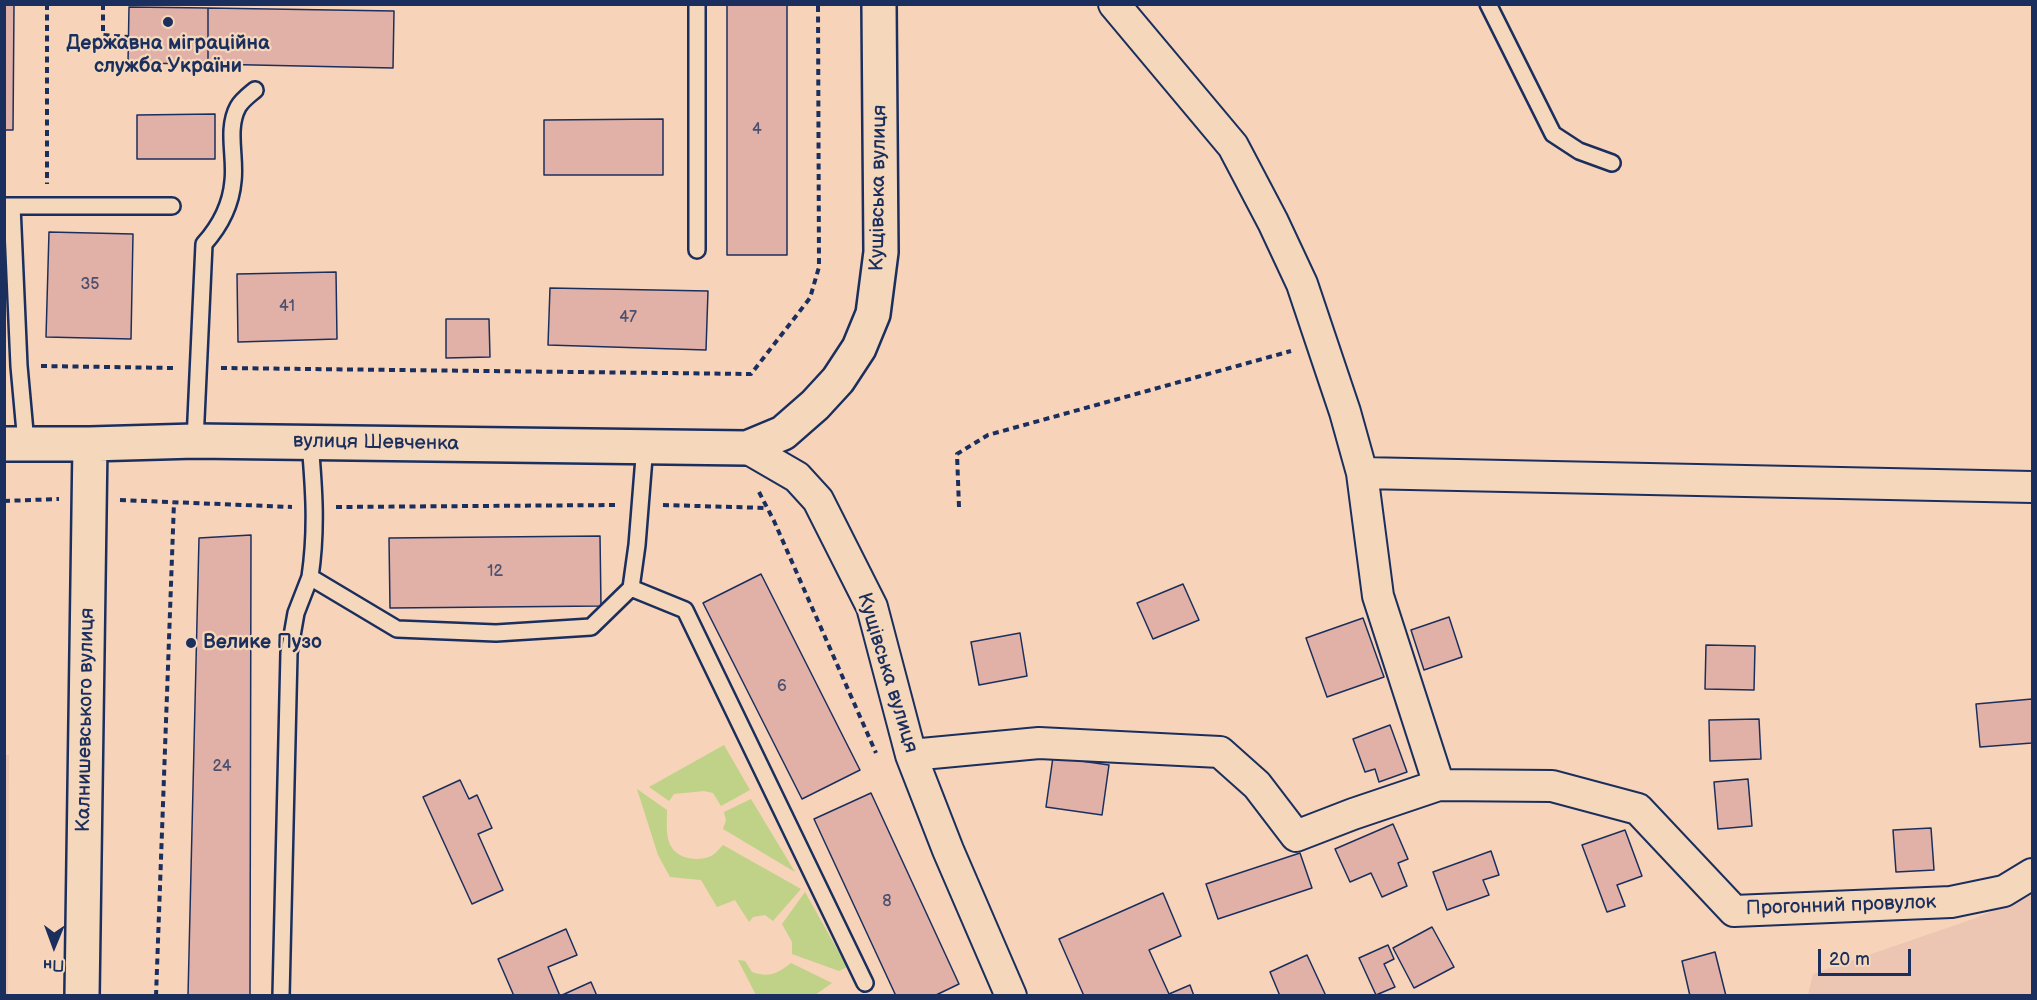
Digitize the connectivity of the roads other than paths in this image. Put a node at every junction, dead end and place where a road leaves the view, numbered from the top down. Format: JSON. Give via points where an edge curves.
{"nodes":[{"id":1,"x":697,"y":4,"type":"edge"},
{"id":2,"x":879,"y":4,"type":"edge"},
{"id":3,"x":1114,"y":4,"type":"edge"},
{"id":4,"x":1488,"y":4,"type":"edge"},
{"id":5,"x":255,"y":90,"type":"dead end"},
{"id":6,"x":1612,"y":163,"type":"dead end"},
{"id":7,"x":8,"y":206,"type":"edge"},
{"id":8,"x":172,"y":206,"type":"dead end"},
{"id":9,"x":698,"y":250,"type":"dead end"},
{"id":10,"x":195,"y":441,"type":"junction"},
{"id":11,"x":310,"y":442,"type":"junction"},
{"id":12,"x":15,"y":444,"type":"edge"},
{"id":13,"x":90,"y":444,"type":"junction"},
{"id":14,"x":645,"y":446,"type":"junction"},
{"id":15,"x":747,"y":448,"type":"junction"},
{"id":16,"x":1362,"y":473,"type":"junction"},
{"id":17,"x":2032,"y":487,"type":"edge"},
{"id":18,"x":310,"y":577,"type":"junction"},
{"id":19,"x":631,"y":588,"type":"junction"},
{"id":20,"x":911,"y":755,"type":"junction"},
{"id":21,"x":1439,"y":785,"type":"junction"},
{"id":22,"x":2032,"y":874,"type":"edge"},
{"id":23,"x":865,"y":983,"type":"dead end"},
{"id":24,"x":1006,"y":994,"type":"edge"},
{"id":25,"x":82,"y":996,"type":"edge"},
{"id":26,"x":281,"y":996,"type":"edge"}],
"edges":[{"from":1,"to":9,"type":"lane"},
{"from":2,"to":15,"type":"street","name":"Кущівська вулиця","via":[[881,252],[873,314],[859,348],[815,405],[783,433]]},
{"from":3,"to":16,"type":"street","via":[[1233,146],[1302,284],[1346,412]]},
{"from":4,"to":6,"type":"lane","via":[[1553,134],[1579,151]]},
{"from":5,"to":10,"type":"lane","via":[[239,105],[232,123],[230,198],[218,227],[204,244]]},
{"from":7,"to":8,"type":"lane"},
{"from":7,"to":12,"type":"lane","via":[[19,366]]},
{"from":10,"to":11,"type":"street","name":"вулиця Шевченка"},
{"from":10,"to":13,"type":"street","name":"вулиця Шевченка"},
{"from":11,"to":14,"type":"street","name":"вулиця Шевченка"},
{"from":11,"to":18,"type":"lane","via":[[315,507]]},
{"from":12,"to":13,"type":"street","name":"вулиця Шевченка"},
{"from":13,"to":25,"type":"street","name":"Калнишевського вулиця"},
{"from":14,"to":15,"type":"street","name":"вулиця Шевченка"},
{"from":14,"to":19,"type":"lane"},
{"from":15,"to":20,"type":"street","name":"Кущівська вулиця","via":[[797,477],[818,500],[872,607]]},
{"from":16,"to":17,"type":"street"},
{"from":16,"to":21,"type":"street","via":[[1378,596]]},
{"from":18,"to":19,"type":"lane","via":[[397,629],[496,633],[591,627]]},
{"from":18,"to":26,"type":"lane","via":[[296,613],[289,653]]},
{"from":19,"to":23,"type":"lane","via":[[685,610]]},
{"from":20,"to":21,"type":"street","name":"Прогонний провулок","via":[[1039,743],[1220,752],[1257,785],[1296,836]]},
{"from":20,"to":24,"type":"street","name":"Кущівська вулиця"},
{"from":21,"to":22,"type":"street","name":"Прогонний провулок","via":[[1552,786],[1638,809],[1734,910],[1951,902],[2004,891]]}]}
